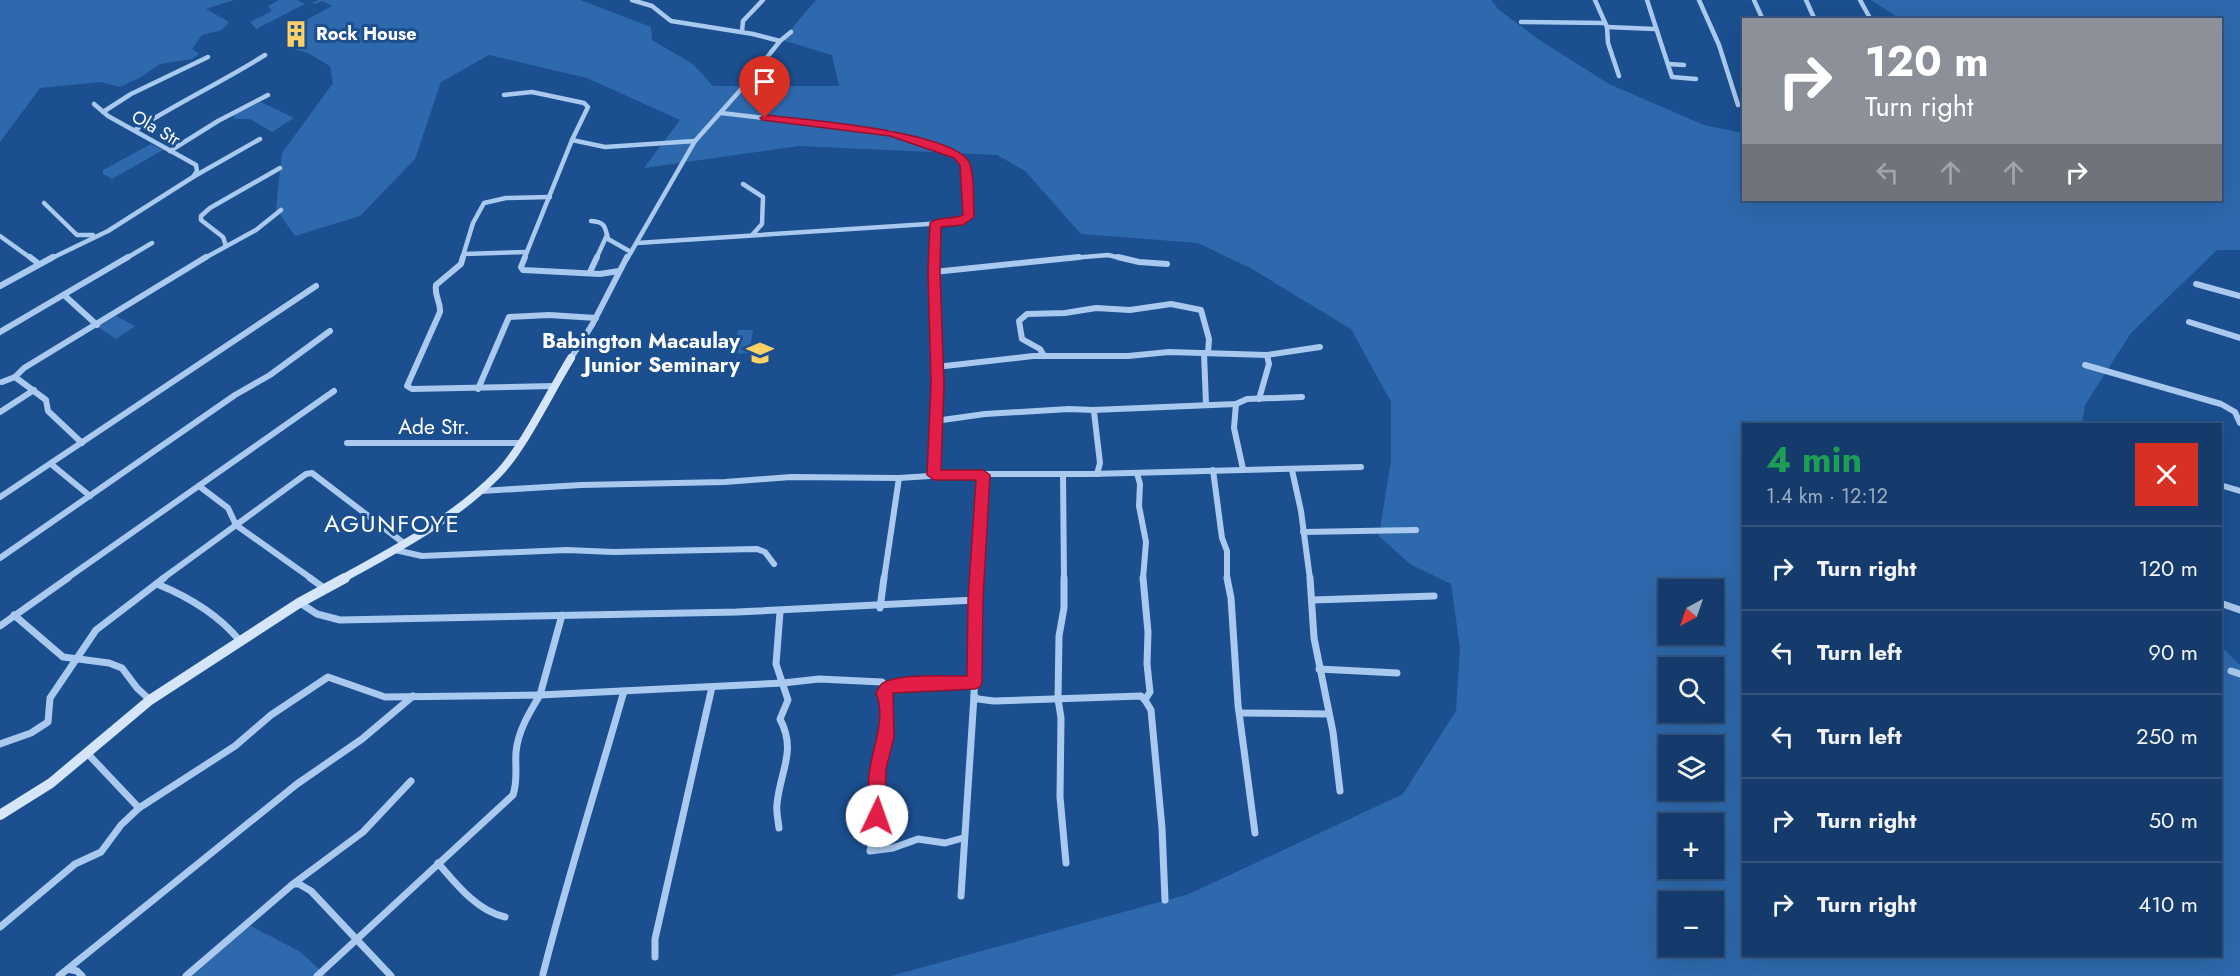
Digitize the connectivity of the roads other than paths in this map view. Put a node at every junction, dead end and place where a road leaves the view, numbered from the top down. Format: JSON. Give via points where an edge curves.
{"nodes":[{"id":1,"x":632,"y":0,"type":"edge"},
{"id":2,"x":764,"y":0,"type":"edge"},
{"id":3,"x":1595,"y":0,"type":"edge"},
{"id":4,"x":1647,"y":0,"type":"edge"},
{"id":5,"x":1699,"y":0,"type":"edge"},
{"id":6,"x":1754,"y":0,"type":"edge"},
{"id":7,"x":1806,"y":0,"type":"edge"},
{"id":8,"x":1860,"y":0,"type":"edge"},
{"id":9,"x":1762,"y":18,"type":"edge"},
{"id":10,"x":1814,"y":18,"type":"edge"},
{"id":11,"x":1870,"y":18,"type":"edge"},
{"id":12,"x":1521,"y":22,"type":"dead end"},
{"id":13,"x":1606,"y":25,"type":"junction"},
{"id":14,"x":1655,"y":29,"type":"junction"},
{"id":15,"x":742,"y":31,"type":"junction"},
{"id":16,"x":791,"y":32,"type":"dead end"},
{"id":17,"x":780,"y":41,"type":"junction"},
{"id":18,"x":265,"y":55,"type":"dead end"},
{"id":19,"x":208,"y":57,"type":"dead end"},
{"id":20,"x":1669,"y":64,"type":"junction"},
{"id":21,"x":1684,"y":65,"type":"dead end"},
{"id":22,"x":1619,"y":76,"type":"dead end"},
{"id":23,"x":1696,"y":80,"type":"dead end"},
{"id":24,"x":504,"y":94,"type":"dead end"},
{"id":25,"x":268,"y":95,"type":"dead end"},
{"id":26,"x":94,"y":104,"type":"dead end"},
{"id":27,"x":1738,"y":105,"type":"dead end"},
{"id":28,"x":103,"y":112,"type":"junction"},
{"id":29,"x":721,"y":113,"type":"junction"},
{"id":30,"x":135,"y":130,"type":"junction"},
{"id":31,"x":260,"y":139,"type":"dead end"},
{"id":32,"x":572,"y":140,"type":"junction"},
{"id":33,"x":695,"y":141,"type":"junction"},
{"id":34,"x":170,"y":151,"type":"junction"},
{"id":35,"x":280,"y":168,"type":"dead end"},
{"id":36,"x":193,"y":177,"type":"junction"},
{"id":37,"x":742,"y":184,"type":"dead end"},
{"id":38,"x":550,"y":197,"type":"junction"},
{"id":39,"x":44,"y":203,"type":"dead end"},
{"id":40,"x":281,"y":210,"type":"dead end"},
{"id":41,"x":591,"y":221,"type":"dead end"},
{"id":42,"x":935,"y":223,"type":"junction"},
{"id":43,"x":607,"y":234,"type":"junction"},
{"id":44,"x":96,"y":235,"type":"junction"},
{"id":45,"x":752,"y":235,"type":"junction"},
{"id":46,"x":0,"y":236,"type":"edge"},
{"id":47,"x":152,"y":243,"type":"dead end"},
{"id":48,"x":637,"y":243,"type":"junction"},
{"id":49,"x":226,"y":246,"type":"junction"},
{"id":50,"x":528,"y":252,"type":"junction"},
{"id":51,"x":631,"y":252,"type":"junction"},
{"id":52,"x":464,"y":254,"type":"junction"},
{"id":53,"x":39,"y":264,"type":"junction"},
{"id":54,"x":1167,"y":264,"type":"dead end"},
{"id":55,"x":619,"y":271,"type":"junction"},
{"id":56,"x":590,"y":272,"type":"junction"},
{"id":57,"x":934,"y":272,"type":"junction"},
{"id":58,"x":600,"y":274,"type":"junction"},
{"id":59,"x":614,"y":281,"type":"junction"},
{"id":60,"x":2196,"y":284,"type":"dead end"},
{"id":61,"x":0,"y":286,"type":"edge"},
{"id":62,"x":316,"y":286,"type":"dead end"},
{"id":63,"x":64,"y":296,"type":"junction"},
{"id":64,"x":2240,"y":296,"type":"edge"},
{"id":65,"x":596,"y":318,"type":"junction"},
{"id":66,"x":2189,"y":322,"type":"dead end"},
{"id":67,"x":97,"y":325,"type":"junction"},
{"id":68,"x":330,"y":331,"type":"dead end"},
{"id":69,"x":0,"y":332,"type":"edge"},
{"id":70,"x":2240,"y":338,"type":"edge"},
{"id":71,"x":1320,"y":347,"type":"dead end"},
{"id":72,"x":1206,"y":353,"type":"junction"},
{"id":73,"x":1267,"y":355,"type":"junction"},
{"id":74,"x":1044,"y":356,"type":"junction"},
{"id":75,"x":571,"y":358,"type":"joint"},
{"id":76,"x":2085,"y":365,"type":"dead end"},
{"id":77,"x":936,"y":367,"type":"junction"},
{"id":78,"x":15,"y":376,"type":"junction"},
{"id":79,"x":2,"y":382,"type":"dead end"},
{"id":80,"x":554,"y":386,"type":"junction"},
{"id":81,"x":478,"y":389,"type":"junction"},
{"id":82,"x":34,"y":390,"type":"junction"},
{"id":83,"x":334,"y":392,"type":"dead end"},
{"id":84,"x":1302,"y":397,"type":"dead end"},
{"id":85,"x":1258,"y":399,"type":"junction"},
{"id":86,"x":1206,"y":404,"type":"junction"},
{"id":87,"x":1236,"y":404,"type":"junction"},
{"id":88,"x":0,"y":412,"type":"edge"},
{"id":89,"x":1095,"y":412,"type":"junction"},
{"id":90,"x":935,"y":421,"type":"junction"},
{"id":91,"x":2240,"y":423,"type":"edge"},
{"id":92,"x":82,"y":443,"type":"junction"},
{"id":93,"x":347,"y":443,"type":"dead end"},
{"id":94,"x":520,"y":443,"type":"junction"},
{"id":95,"x":51,"y":464,"type":"junction"},
{"id":96,"x":1361,"y":467,"type":"dead end"},
{"id":97,"x":1243,"y":469,"type":"junction"},
{"id":98,"x":1213,"y":470,"type":"junction"},
{"id":99,"x":1292,"y":470,"type":"junction"},
{"id":100,"x":1137,"y":473,"type":"junction"},
{"id":101,"x":1063,"y":474,"type":"junction"},
{"id":102,"x":1097,"y":474,"type":"junction"},
{"id":103,"x":934,"y":475,"type":"junction"},
{"id":104,"x":983,"y":475,"type":"junction"},
{"id":105,"x":899,"y":478,"type":"junction"},
{"id":106,"x":2222,"y":485,"type":"edge"},
{"id":107,"x":199,"y":486,"type":"junction"},
{"id":108,"x":480,"y":491,"type":"junction"},
{"id":109,"x":2240,"y":491,"type":"edge"},
{"id":110,"x":0,"y":496,"type":"edge"},
{"id":111,"x":90,"y":496,"type":"junction"},
{"id":112,"x":236,"y":525,"type":"junction"},
{"id":113,"x":1416,"y":530,"type":"dead end"},
{"id":114,"x":1303,"y":532,"type":"junction"},
{"id":115,"x":405,"y":544,"type":"junction"},
{"id":116,"x":395,"y":550,"type":"junction"},
{"id":117,"x":0,"y":558,"type":"edge"},
{"id":118,"x":774,"y":564,"type":"dead end"},
{"id":119,"x":157,"y":584,"type":"junction"},
{"id":120,"x":324,"y":588,"type":"junction"},
{"id":121,"x":1434,"y":596,"type":"dead end"},
{"id":122,"x":975,"y":600,"type":"junction"},
{"id":123,"x":1313,"y":600,"type":"junction"},
{"id":124,"x":299,"y":603,"type":"junction"},
{"id":125,"x":2222,"y":604,"type":"edge"},
{"id":126,"x":880,"y":608,"type":"junction"},
{"id":127,"x":2240,"y":610,"type":"edge"},
{"id":128,"x":780,"y":612,"type":"junction"},
{"id":129,"x":14,"y":615,"type":"junction"},
{"id":130,"x":562,"y":615,"type":"junction"},
{"id":131,"x":0,"y":626,"type":"edge"},
{"id":132,"x":240,"y":641,"type":"junction"},
{"id":133,"x":77,"y":658,"type":"junction"},
{"id":134,"x":1319,"y":669,"type":"junction"},
{"id":135,"x":2231,"y":671,"type":"dead end"},
{"id":136,"x":1398,"y":673,"type":"dead end"},
{"id":137,"x":2240,"y":674,"type":"edge"},
{"id":138,"x":975,"y":682,"type":"junction"},
{"id":139,"x":783,"y":683,"type":"junction"},
{"id":140,"x":712,"y":687,"type":"junction"},
{"id":141,"x":888,"y":688,"type":"junction"},
{"id":142,"x":624,"y":691,"type":"junction"},
{"id":143,"x":413,"y":695,"type":"junction"},
{"id":144,"x":540,"y":695,"type":"junction"},
{"id":145,"x":974,"y":696,"type":"junction"},
{"id":146,"x":1058,"y":699,"type":"junction"},
{"id":147,"x":150,"y":700,"type":"junction"},
{"id":148,"x":1145,"y":700,"type":"junction"},
{"id":149,"x":1240,"y":713,"type":"junction"},
{"id":150,"x":1328,"y":714,"type":"junction"},
{"id":151,"x":0,"y":744,"type":"edge"},
{"id":152,"x":87,"y":753,"type":"junction"},
{"id":153,"x":411,"y":781,"type":"dead end"},
{"id":154,"x":1340,"y":791,"type":"dead end"},
{"id":155,"x":139,"y":808,"type":"junction"},
{"id":156,"x":0,"y":814,"type":"edge"},
{"id":157,"x":780,"y":828,"type":"dead end"},
{"id":158,"x":1255,"y":833,"type":"dead end"},
{"id":159,"x":963,"y":838,"type":"junction"},
{"id":160,"x":438,"y":863,"type":"junction"},
{"id":161,"x":1066,"y":863,"type":"dead end"},
{"id":162,"x":293,"y":884,"type":"junction"},
{"id":163,"x":961,"y":896,"type":"dead end"},
{"id":164,"x":1166,"y":900,"type":"dead end"},
{"id":165,"x":505,"y":917,"type":"dead end"},
{"id":166,"x":0,"y":927,"type":"edge"},
{"id":167,"x":358,"y":939,"type":"junction"},
{"id":168,"x":655,"y":957,"type":"dead end"},
{"id":169,"x":68,"y":969,"type":"junction"},
{"id":170,"x":543,"y":974,"type":"dead end"},
{"id":171,"x":59,"y":976,"type":"edge"},
{"id":172,"x":82,"y":976,"type":"edge"},
{"id":173,"x":186,"y":976,"type":"edge"},
{"id":174,"x":317,"y":976,"type":"edge"},
{"id":175,"x":391,"y":976,"type":"edge"}],
"edges":[{"from":1,"to":15,"type":"street","via":[[654,7],[671,21],[706,30]]},
{"from":2,"to":15,"type":"street","via":[[743,21]]},
{"from":3,"to":13,"type":"street"},
{"from":4,"to":14,"type":"street"},
{"from":5,"to":27,"type":"street","via":[[1719,45]]},
{"from":6,"to":9,"type":"street"},
{"from":7,"to":10,"type":"street"},
{"from":8,"to":11,"type":"street"},
{"from":12,"to":13,"type":"street"},
{"from":13,"to":14,"type":"street"},
{"from":13,"to":22,"type":"street"},
{"from":14,"to":20,"type":"street"},
{"from":15,"to":17,"type":"street"},
{"from":16,"to":17,"type":"street"},
{"from":17,"to":29,"type":"street"},
{"from":18,"to":30,"type":"street"},
{"from":19,"to":28,"type":"street"},
{"from":20,"to":21,"type":"street"},
{"from":20,"to":23,"type":"street","via":[[1673,78]]},
{"from":24,"to":32,"type":"street","via":[[532,92],[587,104]]},
{"from":25,"to":34,"type":"street"},
{"from":26,"to":28,"type":"street","name":"Ola Str"},
{"from":28,"to":30,"type":"street","name":"Ola Str"},
{"from":29,"to":33,"type":"street"},
{"from":29,"to":42,"type":"street","via":[[892,133],[958,156],[965,165],[970,214],[959,222]]},
{"from":30,"to":34,"type":"street","name":"Ola Str"},
{"from":31,"to":36,"type":"street"},
{"from":32,"to":33,"type":"street","via":[[605,147]]},
{"from":32,"to":38,"type":"street"},
{"from":33,"to":48,"type":"street"},
{"from":34,"to":36,"type":"street","name":"Ola Str","via":[[196,165]]},
{"from":35,"to":49,"type":"street","via":[[201,216],[223,237]]},
{"from":36,"to":44,"type":"street"},
{"from":37,"to":45,"type":"street","via":[[763,196],[762,224]]},
{"from":38,"to":50,"type":"street"},
{"from":38,"to":52,"type":"street","via":[[486,202]]},
{"from":39,"to":44,"type":"street","via":[[77,235]]},
{"from":40,"to":49,"type":"street","via":[[263,226]]},
{"from":41,"to":43,"type":"street","via":[[602,222]]},
{"from":42,"to":45,"type":"street"},
{"from":42,"to":57,"type":"street"},
{"from":43,"to":51,"type":"street"},
{"from":43,"to":56,"type":"street"},
{"from":44,"to":53,"type":"street"},
{"from":45,"to":48,"type":"street"},
{"from":46,"to":53,"type":"street"},
{"from":47,"to":63,"type":"street"},
{"from":48,"to":51,"type":"street"},
{"from":49,"to":67,"type":"street"},
{"from":50,"to":52,"type":"street"},
{"from":50,"to":56,"type":"street","via":[[521,267],[525,272]]},
{"from":51,"to":55,"type":"street"},
{"from":52,"to":81,"type":"street","via":[[461,264],[442,278],[434,290],[441,304],[440,312],[407,386]]},
{"from":53,"to":61,"type":"street"},
{"from":54,"to":57,"type":"street","via":[[1108,255]]},
{"from":55,"to":58,"type":"street"},
{"from":55,"to":59,"type":"street"},
{"from":56,"to":58,"type":"street"},
{"from":57,"to":77,"type":"street"},
{"from":58,"to":59,"type":"street"},
{"from":59,"to":65,"type":"street"},
{"from":60,"to":64,"type":"street"},
{"from":62,"to":92,"type":"street"},
{"from":63,"to":67,"type":"street"},
{"from":63,"to":69,"type":"street"},
{"from":65,"to":75,"type":"street"},
{"from":65,"to":81,"type":"street","via":[[509,317]]},
{"from":66,"to":70,"type":"street"},
{"from":67,"to":78,"type":"street"},
{"from":68,"to":111,"type":"street"},
{"from":71,"to":73,"type":"street"},
{"from":72,"to":73,"type":"street"},
{"from":72,"to":74,"type":"street"},
{"from":72,"to":74,"type":"street","via":[[1209,339],[1201,310],[1171,304],[1130,310],[1096,308],[1028,314],[1018,321],[1022,339],[1040,349]]},
{"from":72,"to":86,"type":"street"},
{"from":73,"to":85,"type":"street","via":[[1269,363]]},
{"from":74,"to":77,"type":"street"},
{"from":75,"to":80,"type":"street"},
{"from":76,"to":91,"type":"street","via":[[2221,404],[2235,412]]},
{"from":77,"to":90,"type":"street"},
{"from":78,"to":79,"type":"street"},
{"from":78,"to":82,"type":"street"},
{"from":80,"to":81,"type":"street"},
{"from":80,"to":94,"type":"street"},
{"from":82,"to":88,"type":"street"},
{"from":82,"to":92,"type":"street","via":[[46,400],[48,411]]},
{"from":83,"to":107,"type":"street"},
{"from":84,"to":85,"type":"street"},
{"from":85,"to":87,"type":"street"},
{"from":86,"to":87,"type":"street"},
{"from":86,"to":89,"type":"street"},
{"from":87,"to":97,"type":"street","via":[[1236,439]]},
{"from":89,"to":90,"type":"street","via":[[1077,408]]},
{"from":89,"to":102,"type":"street","via":[[1101,463]]},
{"from":90,"to":103,"type":"street"},
{"from":92,"to":95,"type":"street"},
{"from":93,"to":94,"type":"street","name":"Ade Str."},
{"from":94,"to":108,"type":"street"},
{"from":95,"to":110,"type":"street"},
{"from":95,"to":111,"type":"street"},
{"from":96,"to":99,"type":"street"},
{"from":97,"to":98,"type":"street"},
{"from":97,"to":99,"type":"street"},
{"from":98,"to":100,"type":"street"},
{"from":98,"to":149,"type":"street","via":[[1227,551]]},
{"from":99,"to":114,"type":"street"},
{"from":100,"to":102,"type":"street"},
{"from":100,"to":148,"type":"street","via":[[1146,542],[1142,571],[1150,692]]},
{"from":101,"to":102,"type":"street"},
{"from":101,"to":104,"type":"street"},
{"from":101,"to":146,"type":"street","via":[[1064,608],[1059,636]]},
{"from":103,"to":104,"type":"street"},
{"from":103,"to":105,"type":"street"},
{"from":104,"to":122,"type":"street"},
{"from":105,"to":108,"type":"street","via":[[791,477]]},
{"from":105,"to":126,"type":"street"},
{"from":106,"to":109,"type":"street"},
{"from":107,"to":112,"type":"street","via":[[229,509]]},
{"from":107,"to":129,"type":"street"},
{"from":108,"to":115,"type":"street","via":[[447,518]]},
{"from":111,"to":117,"type":"street"},
{"from":112,"to":115,"type":"street","via":[[309,473]]},
{"from":112,"to":119,"type":"street"},
{"from":112,"to":120,"type":"street"},
{"from":113,"to":114,"type":"street"},
{"from":114,"to":123,"type":"street"},
{"from":115,"to":116,"type":"street"},
{"from":116,"to":118,"type":"street","via":[[437,556],[567,550],[757,549],[765,552]]},
{"from":116,"to":120,"type":"street"},
{"from":119,"to":132,"type":"street","via":[[192,601],[233,631]]},
{"from":119,"to":133,"type":"street","via":[[96,630]]},
{"from":120,"to":124,"type":"street"},
{"from":121,"to":123,"type":"street"},
{"from":122,"to":126,"type":"street"},
{"from":122,"to":138,"type":"street"},
{"from":123,"to":134,"type":"street"},
{"from":124,"to":130,"type":"street","via":[[317,614],[340,620]]},
{"from":124,"to":132,"type":"street"},
{"from":125,"to":127,"type":"street"},
{"from":126,"to":128,"type":"street"},
{"from":128,"to":130,"type":"street"},
{"from":128,"to":139,"type":"street","via":[[776,664]]},
{"from":129,"to":131,"type":"street"},
{"from":129,"to":133,"type":"street","via":[[63,657]]},
{"from":130,"to":144,"type":"street"},
{"from":132,"to":147,"type":"street"},
{"from":133,"to":147,"type":"street","via":[[122,668]]},
{"from":133,"to":151,"type":"street","via":[[50,698],[48,722],[35,733]]},
{"from":134,"to":136,"type":"street"},
{"from":134,"to":150,"type":"street"},
{"from":135,"to":137,"type":"street"},
{"from":138,"to":141,"type":"street"},
{"from":138,"to":145,"type":"street"},
{"from":139,"to":140,"type":"street"},
{"from":139,"to":141,"type":"street","via":[[819,679],[882,682]]},
{"from":139,"to":157,"type":"street","via":[[788,700],[780,719],[787,732],[788,755],[777,804]]},
{"from":140,"to":142,"type":"street"},
{"from":140,"to":168,"type":"street","via":[[655,939]]},
{"from":141,"to":159,"type":"street","via":[[883,693],[887,697],[886,737],[878,769],[876,826],[870,851],[918,839],[945,843]]},
{"from":142,"to":144,"type":"street"},
{"from":142,"to":170,"type":"street"},
{"from":143,"to":144,"type":"street"},
{"from":143,"to":155,"type":"street","via":[[375,696],[328,677],[271,715],[235,746]]},
{"from":143,"to":169,"type":"street"},
{"from":144,"to":160,"type":"street","via":[[517,746],[513,795]]},
{"from":145,"to":146,"type":"street","via":[[986,700]]},
{"from":145,"to":159,"type":"street"},
{"from":146,"to":148,"type":"street","via":[[1141,696]]},
{"from":146,"to":161,"type":"street"},
{"from":147,"to":152,"type":"street"},
{"from":148,"to":164,"type":"street","via":[[1151,710],[1166,852]]},
{"from":149,"to":150,"type":"street"},
{"from":149,"to":158,"type":"street"},
{"from":150,"to":154,"type":"street"},
{"from":152,"to":155,"type":"street"},
{"from":152,"to":156,"type":"street","via":[[51,783]]},
{"from":153,"to":162,"type":"street","via":[[363,832]]},
{"from":155,"to":166,"type":"street","via":[[101,852],[75,864]]},
{"from":159,"to":163,"type":"street"},
{"from":160,"to":165,"type":"street","via":[[458,886],[496,916]]},
{"from":160,"to":167,"type":"street"},
{"from":162,"to":167,"type":"street","via":[[311,891]]},
{"from":162,"to":173,"type":"street"},
{"from":167,"to":174,"type":"street"},
{"from":167,"to":175,"type":"street"},
{"from":169,"to":171,"type":"street"},
{"from":169,"to":172,"type":"street"}]}
